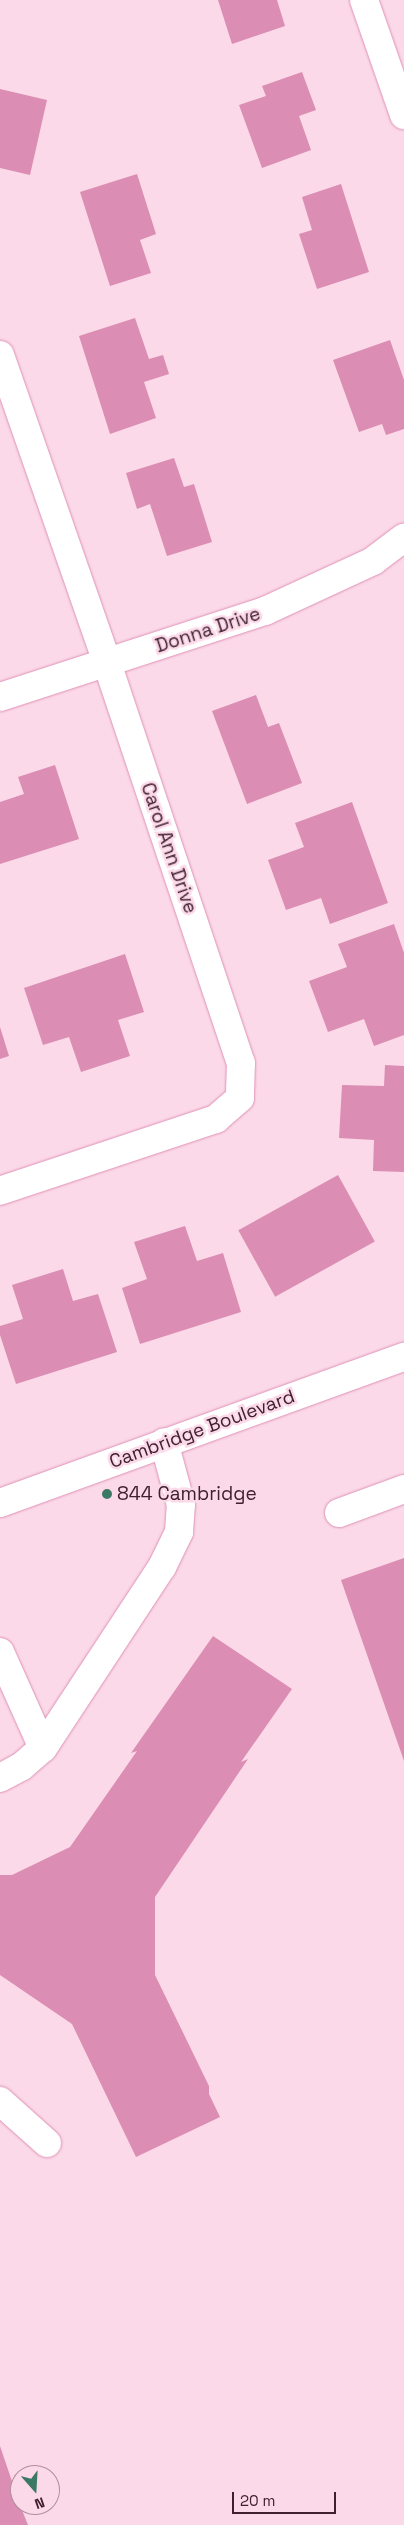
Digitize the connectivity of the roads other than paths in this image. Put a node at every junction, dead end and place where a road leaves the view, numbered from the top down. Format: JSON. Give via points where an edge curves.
{"nodes":[{"id":1,"x":364,"y":0,"type":"edge"},
{"id":2,"x":404,"y":115,"type":"edge"},
{"id":3,"x":0,"y":355,"type":"edge"},
{"id":4,"x":404,"y":538,"type":"edge"},
{"id":5,"x":107,"y":662,"type":"junction"},
{"id":6,"x":0,"y":697,"type":"edge"},
{"id":7,"x":0,"y":1192,"type":"edge"},
{"id":8,"x":404,"y":1357,"type":"edge"},
{"id":9,"x":164,"y":1442,"type":"junction"},
{"id":10,"x":404,"y":1489,"type":"edge"},
{"id":11,"x":0,"y":1503,"type":"edge"},
{"id":12,"x":338,"y":1513,"type":"dead end"},
{"id":13,"x":0,"y":1652,"type":"edge"},
{"id":14,"x":43,"y":1748,"type":"junction"},
{"id":15,"x":0,"y":1778,"type":"edge"},
{"id":16,"x":0,"y":2102,"type":"edge"},
{"id":17,"x":47,"y":2142,"type":"dead end"}],
"edges":[{"from":1,"to":2,"type":"street"},
{"from":3,"to":5,"type":"street","name":"Carol Ann Drive"},
{"from":4,"to":5,"type":"street","name":"Donna Drive","via":[[372,561],[265,611]]},
{"from":5,"to":6,"type":"street","name":"Donna Drive"},
{"from":5,"to":7,"type":"street","name":"Carol Ann Drive","via":[[241,1063],[240,1098],[216,1119]]},
{"from":8,"to":9,"type":"street","name":"Cambridge Boulevard"},
{"from":9,"to":11,"type":"street","name":"Cambridge Boulevard"},
{"from":9,"to":14,"type":"street","via":[[181,1505],[179,1532],[162,1567]]},
{"from":10,"to":12,"type":"street"},
{"from":13,"to":14,"type":"street"},
{"from":14,"to":15,"type":"street","via":[[21,1767]]},
{"from":16,"to":17,"type":"street"}]}
